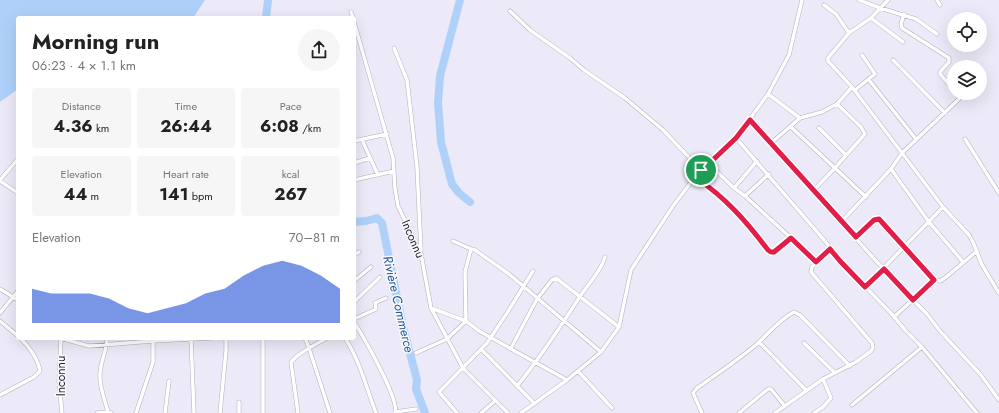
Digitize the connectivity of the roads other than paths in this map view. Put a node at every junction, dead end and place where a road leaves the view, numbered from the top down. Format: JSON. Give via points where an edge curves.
{"nodes":[{"id":1,"x":802,"y":0,"type":"edge"},
{"id":2,"x":859,"y":0,"type":"edge"},
{"id":3,"x":888,"y":0,"type":"edge"},
{"id":4,"x":937,"y":0,"type":"edge"},
{"id":5,"x":824,"y":5,"type":"dead end"},
{"id":6,"x":940,"y":5,"type":"dead end"},
{"id":7,"x":880,"y":8,"type":"junction"},
{"id":8,"x":510,"y":11,"type":"dead end"},
{"id":9,"x":351,"y":12,"type":"dead end"},
{"id":10,"x":904,"y":14,"type":"junction"},
{"id":11,"x":352,"y":16,"type":"edge"},
{"id":12,"x":871,"y":18,"type":"junction"},
{"id":13,"x":356,"y":29,"type":"edge"},
{"id":14,"x":849,"y":33,"type":"junction"},
{"id":15,"x":937,"y":34,"type":"dead end"},
{"id":16,"x":902,"y":42,"type":"dead end"},
{"id":17,"x":394,"y":48,"type":"dead end"},
{"id":18,"x":862,"y":55,"type":"dead end"},
{"id":19,"x":893,"y":60,"type":"dead end"},
{"id":20,"x":949,"y":60,"type":"edge"},
{"id":21,"x":947,"y":64,"type":"edge"},
{"id":22,"x":869,"y":80,"type":"junction"},
{"id":23,"x":947,"y":82,"type":"edge"},
{"id":24,"x":854,"y":89,"type":"junction"},
{"id":25,"x":768,"y":94,"type":"junction"},
{"id":26,"x":958,"y":100,"type":"edge"},
{"id":27,"x":837,"y":104,"type":"junction"},
{"id":28,"x":945,"y":112,"type":"junction"},
{"id":29,"x":800,"y":118,"type":"junction"},
{"id":30,"x":750,"y":120,"type":"junction"},
{"id":31,"x":791,"y":127,"type":"junction"},
{"id":32,"x":819,"y":128,"type":"dead end"},
{"id":33,"x":387,"y":134,"type":"junction"},
{"id":34,"x":736,"y":138,"type":"junction"},
{"id":35,"x":916,"y":139,"type":"junction"},
{"id":36,"x":965,"y":139,"type":"dead end"},
{"id":37,"x":362,"y":140,"type":"junction"},
{"id":38,"x":356,"y":141,"type":"edge"},
{"id":39,"x":770,"y":144,"type":"junction"},
{"id":40,"x":902,"y":153,"type":"junction"},
{"id":41,"x":846,"y":155,"type":"junction"},
{"id":42,"x":370,"y":158,"type":"junction"},
{"id":43,"x":16,"y":160,"type":"edge"},
{"id":44,"x":757,"y":161,"type":"junction"},
{"id":45,"x":356,"y":162,"type":"edge"},
{"id":46,"x":709,"y":164,"type":"junction"},
{"id":47,"x":834,"y":169,"type":"junction"},
{"id":48,"x":891,"y":169,"type":"junction"},
{"id":49,"x":701,"y":170,"type":"junction"},
{"id":50,"x":394,"y":171,"type":"junction"},
{"id":51,"x":769,"y":174,"type":"junction"},
{"id":52,"x":378,"y":175,"type":"junction"},
{"id":53,"x":695,"y":177,"type":"junction"},
{"id":54,"x":0,"y":180,"type":"edge"},
{"id":55,"x":356,"y":180,"type":"edge"},
{"id":56,"x":734,"y":188,"type":"junction"},
{"id":57,"x":813,"y":191,"type":"junction"},
{"id":58,"x":16,"y":192,"type":"edge"},
{"id":59,"x":999,"y":193,"type":"edge"},
{"id":60,"x":746,"y":196,"type":"junction"},
{"id":61,"x":866,"y":197,"type":"junction"},
{"id":62,"x":943,"y":207,"type":"junction"},
{"id":63,"x":841,"y":222,"type":"junction"},
{"id":64,"x":929,"y":222,"type":"junction"},
{"id":65,"x":856,"y":237,"type":"junction"},
{"id":66,"x":791,"y":238,"type":"junction"},
{"id":67,"x":453,"y":241,"type":"dead end"},
{"id":68,"x":904,"y":247,"type":"junction"},
{"id":69,"x":471,"y":249,"type":"junction"},
{"id":70,"x":830,"y":249,"type":"junction"},
{"id":71,"x":359,"y":252,"type":"dead end"},
{"id":72,"x":976,"y":252,"type":"junction"},
{"id":73,"x":356,"y":254,"type":"edge"},
{"id":74,"x":421,"y":254,"type":"junction"},
{"id":75,"x":605,"y":257,"type":"dead end"},
{"id":76,"x":816,"y":262,"type":"junction"},
{"id":77,"x":963,"y":262,"type":"junction"},
{"id":78,"x":371,"y":266,"type":"dead end"},
{"id":79,"x":884,"y":269,"type":"junction"},
{"id":80,"x":533,"y":270,"type":"dead end"},
{"id":81,"x":380,"y":277,"type":"dead end"},
{"id":82,"x":356,"y":279,"type":"edge"},
{"id":83,"x":934,"y":280,"type":"junction"},
{"id":84,"x":523,"y":287,"type":"junction"},
{"id":85,"x":865,"y":287,"type":"junction"},
{"id":86,"x":0,"y":289,"type":"edge"},
{"id":87,"x":16,"y":293,"type":"edge"},
{"id":88,"x":999,"y":293,"type":"edge"},
{"id":89,"x":13,"y":296,"type":"junction"},
{"id":90,"x":580,"y":297,"type":"junction"},
{"id":91,"x":16,"y":298,"type":"edge"},
{"id":92,"x":386,"y":298,"type":"dead end"},
{"id":93,"x":537,"y":299,"type":"junction"},
{"id":94,"x":356,"y":300,"type":"edge"},
{"id":95,"x":913,"y":300,"type":"junction"},
{"id":96,"x":431,"y":308,"type":"junction"},
{"id":97,"x":0,"y":313,"type":"edge"},
{"id":98,"x":894,"y":317,"type":"junction"},
{"id":99,"x":356,"y":318,"type":"edge"},
{"id":100,"x":0,"y":321,"type":"edge"},
{"id":101,"x":565,"y":321,"type":"junction"},
{"id":102,"x":466,"y":322,"type":"junction"},
{"id":103,"x":356,"y":325,"type":"edge"},
{"id":104,"x":620,"y":327,"type":"junction"},
{"id":105,"x":16,"y":334,"type":"edge"},
{"id":106,"x":491,"y":337,"type":"junction"},
{"id":107,"x":447,"y":339,"type":"junction"},
{"id":108,"x":22,"y":340,"type":"edge"},
{"id":109,"x":61,"y":340,"type":"edge"},
{"id":110,"x":68,"y":340,"type":"edge"},
{"id":111,"x":107,"y":340,"type":"edge"},
{"id":112,"x":145,"y":340,"type":"edge"},
{"id":113,"x":153,"y":340,"type":"edge"},
{"id":114,"x":191,"y":340,"type":"edge"},
{"id":115,"x":226,"y":340,"type":"edge"},
{"id":116,"x":263,"y":340,"type":"edge"},
{"id":117,"x":305,"y":340,"type":"edge"},
{"id":118,"x":323,"y":340,"type":"edge"},
{"id":119,"x":346,"y":340,"type":"edge"},
{"id":120,"x":759,"y":342,"type":"junction"},
{"id":121,"x":804,"y":343,"type":"dead end"},
{"id":122,"x":107,"y":345,"type":"junction"},
{"id":123,"x":922,"y":347,"type":"junction"},
{"id":124,"x":309,"y":348,"type":"junction"},
{"id":125,"x":511,"y":348,"type":"junction"},
{"id":126,"x":481,"y":349,"type":"junction"},
{"id":127,"x":601,"y":352,"type":"junction"},
{"id":128,"x":416,"y":353,"type":"dead end"},
{"id":129,"x":536,"y":363,"type":"junction"},
{"id":130,"x":850,"y":366,"type":"junction"},
{"id":131,"x":463,"y":368,"type":"junction"},
{"id":132,"x":578,"y":371,"type":"junction"},
{"id":133,"x":834,"y":373,"type":"junction"},
{"id":134,"x":823,"y":379,"type":"junction"},
{"id":135,"x":567,"y":380,"type":"junction"},
{"id":136,"x":170,"y":381,"type":"dead end"},
{"id":137,"x":517,"y":386,"type":"junction"},
{"id":138,"x":806,"y":390,"type":"junction"},
{"id":139,"x":0,"y":396,"type":"edge"},
{"id":140,"x":999,"y":400,"type":"edge"},
{"id":141,"x":495,"y":401,"type":"junction"},
{"id":142,"x":239,"y":402,"type":"dead end"},
{"id":143,"x":534,"y":403,"type":"junction"},
{"id":144,"x":784,"y":405,"type":"junction"},
{"id":145,"x":852,"y":405,"type":"dead end"},
{"id":146,"x":612,"y":408,"type":"dead end"},
{"id":147,"x":416,"y":409,"type":"dead end"},
{"id":148,"x":109,"y":412,"type":"edge"},
{"id":149,"x":375,"y":412,"type":"edge"},
{"id":150,"x":62,"y":413,"type":"edge"},
{"id":151,"x":97,"y":413,"type":"edge"},
{"id":152,"x":136,"y":413,"type":"edge"},
{"id":153,"x":165,"y":413,"type":"edge"},
{"id":154,"x":194,"y":413,"type":"edge"},
{"id":155,"x":220,"y":413,"type":"edge"},
{"id":156,"x":239,"y":413,"type":"edge"},
{"id":157,"x":263,"y":413,"type":"edge"},
{"id":158,"x":298,"y":413,"type":"edge"},
{"id":159,"x":330,"y":413,"type":"edge"},
{"id":160,"x":396,"y":413,"type":"edge"},
{"id":161,"x":457,"y":413,"type":"edge"},
{"id":162,"x":481,"y":413,"type":"edge"},
{"id":163,"x":508,"y":413,"type":"edge"},
{"id":164,"x":520,"y":413,"type":"edge"},
{"id":165,"x":702,"y":413,"type":"edge"},
{"id":166,"x":739,"y":413,"type":"edge"},
{"id":167,"x":775,"y":413,"type":"edge"},
{"id":168,"x":814,"y":413,"type":"edge"},
{"id":169,"x":977,"y":413,"type":"edge"}],
"edges":[{"from":1,"to":25,"type":"street","via":[[789,55]]},
{"from":2,"to":7,"type":"street"},
{"from":3,"to":7,"type":"street"},
{"from":4,"to":6,"type":"street"},
{"from":5,"to":14,"type":"street","via":[[836,14]]},
{"from":7,"to":10,"type":"street"},
{"from":7,"to":12,"type":"street"},
{"from":8,"to":49,"type":"street","via":[[530,30],[630,102],[663,130]]},
{"from":9,"to":11,"type":"street"},
{"from":10,"to":15,"type":"street"},
{"from":10,"to":20,"type":"street","via":[[902,28]]},
{"from":12,"to":14,"type":"street"},
{"from":12,"to":16,"type":"street"},
{"from":13,"to":33,"type":"street","name":"Inconnu"},
{"from":14,"to":24,"type":"street","via":[[828,59]]},
{"from":17,"to":74,"type":"street","via":[[407,80],[417,167]]},
{"from":18,"to":22,"type":"street","via":[[875,73]]},
{"from":19,"to":28,"type":"street"},
{"from":21,"to":23,"type":"street","via":[[940,74]]},
{"from":22,"to":24,"type":"street"},
{"from":22,"to":35,"type":"street"},
{"from":24,"to":27,"type":"street"},
{"from":24,"to":40,"type":"street"},
{"from":25,"to":29,"type":"street"},
{"from":25,"to":30,"type":"street"},
{"from":26,"to":28,"type":"street"},
{"from":27,"to":29,"type":"street","via":[[822,112]]},
{"from":27,"to":41,"type":"street","via":[[865,132]]},
{"from":28,"to":35,"type":"street"},
{"from":29,"to":31,"type":"street"},
{"from":30,"to":34,"type":"street"},
{"from":30,"to":39,"type":"street"},
{"from":31,"to":39,"type":"street"},
{"from":31,"to":47,"type":"street"},
{"from":32,"to":41,"type":"street"},
{"from":33,"to":37,"type":"street"},
{"from":33,"to":50,"type":"street","name":"Inconnu"},
{"from":34,"to":44,"type":"street"},
{"from":34,"to":46,"type":"street"},
{"from":35,"to":40,"type":"street"},
{"from":36,"to":59,"type":"street"},
{"from":37,"to":38,"type":"street"},
{"from":37,"to":42,"type":"street"},
{"from":39,"to":57,"type":"street"},
{"from":40,"to":48,"type":"street"},
{"from":40,"to":62,"type":"street"},
{"from":41,"to":47,"type":"street"},
{"from":42,"to":45,"type":"street"},
{"from":42,"to":52,"type":"street"},
{"from":43,"to":54,"type":"street"},
{"from":44,"to":51,"type":"street"},
{"from":44,"to":56,"type":"street"},
{"from":46,"to":49,"type":"street"},
{"from":46,"to":56,"type":"street"},
{"from":47,"to":57,"type":"street"},
{"from":47,"to":61,"type":"street"},
{"from":48,"to":61,"type":"street"},
{"from":48,"to":64,"type":"street"},
{"from":49,"to":53,"type":"street"},
{"from":50,"to":52,"type":"street"},
{"from":50,"to":74,"type":"street","name":"Inconnu","via":[[398,206]]},
{"from":51,"to":60,"type":"street"},
{"from":51,"to":70,"type":"street"},
{"from":52,"to":55,"type":"street"},
{"from":53,"to":66,"type":"street","via":[[732,206],[770,251],[774,252]]},
{"from":53,"to":104,"type":"street","via":[[631,270]]},
{"from":54,"to":58,"type":"street"},
{"from":56,"to":60,"type":"street"},
{"from":57,"to":63,"type":"street"},
{"from":60,"to":66,"type":"street"},
{"from":61,"to":63,"type":"street"},
{"from":62,"to":64,"type":"street"},
{"from":62,"to":72,"type":"street","via":[[969,236]]},
{"from":63,"to":65,"type":"street"},
{"from":64,"to":68,"type":"street"},
{"from":64,"to":77,"type":"street"},
{"from":65,"to":68,"type":"street","via":[[879,219]]},
{"from":65,"to":79,"type":"street"},
{"from":66,"to":76,"type":"street"},
{"from":67,"to":69,"type":"street"},
{"from":68,"to":79,"type":"street"},
{"from":68,"to":83,"type":"street"},
{"from":69,"to":84,"type":"street","via":[[495,264]]},
{"from":69,"to":102,"type":"street","via":[[465,272]]},
{"from":70,"to":76,"type":"street"},
{"from":70,"to":85,"type":"street"},
{"from":71,"to":73,"type":"street"},
{"from":72,"to":77,"type":"street"},
{"from":72,"to":88,"type":"street"},
{"from":74,"to":96,"type":"street","name":"Inconnu"},
{"from":75,"to":90,"type":"street"},
{"from":76,"to":130,"type":"street","via":[[811,272],[873,346],[872,351]]},
{"from":77,"to":83,"type":"street","via":[[940,282]]},
{"from":78,"to":82,"type":"street"},
{"from":79,"to":85,"type":"street"},
{"from":79,"to":95,"type":"street"},
{"from":80,"to":84,"type":"street"},
{"from":81,"to":94,"type":"street"},
{"from":83,"to":95,"type":"street"},
{"from":84,"to":93,"type":"street"},
{"from":84,"to":106,"type":"street"},
{"from":85,"to":98,"type":"street"},
{"from":86,"to":89,"type":"street"},
{"from":87,"to":89,"type":"street"},
{"from":89,"to":91,"type":"street"},
{"from":89,"to":97,"type":"street"},
{"from":90,"to":93,"type":"street","via":[[556,278]]},
{"from":90,"to":101,"type":"street"},
{"from":90,"to":104,"type":"street"},
{"from":92,"to":99,"type":"street","via":[[375,303],[376,309]]},
{"from":93,"to":101,"type":"street"},
{"from":93,"to":125,"type":"street"},
{"from":95,"to":98,"type":"street"},
{"from":95,"to":140,"type":"street","via":[[981,375]]},
{"from":96,"to":102,"type":"street"},
{"from":96,"to":107,"type":"street","name":"Inconnu"},
{"from":98,"to":123,"type":"street"},
{"from":100,"to":105,"type":"street","name":"Inconnu"},
{"from":101,"to":127,"type":"street"},
{"from":101,"to":129,"type":"street"},
{"from":102,"to":106,"type":"street"},
{"from":102,"to":107,"type":"street"},
{"from":103,"to":160,"type":"street","via":[[387,383],[397,409]]},
{"from":104,"to":127,"type":"street"},
{"from":106,"to":125,"type":"street"},
{"from":106,"to":126,"type":"street"},
{"from":107,"to":128,"type":"street"},
{"from":107,"to":131,"type":"street","name":"Inconnu"},
{"from":108,"to":139,"type":"street","name":"Inconnu","via":[[30,350],[40,371]]},
{"from":109,"to":150,"type":"street","name":"Inconnu","via":[[59,382]]},
{"from":110,"to":122,"type":"street","name":"Inconnu","via":[[89,346]]},
{"from":111,"to":122,"type":"street"},
{"from":112,"to":122,"type":"street","name":"Inconnu"},
{"from":113,"to":152,"type":"street","via":[[153,362]]},
{"from":114,"to":154,"type":"street"},
{"from":115,"to":155,"type":"street"},
{"from":116,"to":157,"type":"street"},
{"from":117,"to":124,"type":"street"},
{"from":118,"to":124,"type":"street"},
{"from":119,"to":149,"type":"street","via":[[364,376]]},
{"from":120,"to":130,"type":"street","via":[[794,312],[800,315]]},
{"from":120,"to":138,"type":"street"},
{"from":120,"to":165,"type":"street","via":[[695,390],[694,398]]},
{"from":121,"to":133,"type":"street"},
{"from":122,"to":148,"type":"street","via":[[100,376]]},
{"from":123,"to":145,"type":"street"},
{"from":123,"to":169,"type":"street"},
{"from":124,"to":158,"type":"street","via":[[291,362]]},
{"from":124,"to":159,"type":"street"},
{"from":125,"to":129,"type":"street"},
{"from":126,"to":131,"type":"street"},
{"from":126,"to":137,"type":"street"},
{"from":127,"to":132,"type":"street"},
{"from":129,"to":135,"type":"street"},
{"from":129,"to":137,"type":"street"},
{"from":130,"to":133,"type":"street"},
{"from":131,"to":141,"type":"street","name":"Inconnu"},
{"from":131,"to":161,"type":"street","via":[[439,392]]},
{"from":132,"to":135,"type":"street"},
{"from":132,"to":146,"type":"street"},
{"from":133,"to":134,"type":"street"},
{"from":134,"to":138,"type":"street"},
{"from":134,"to":168,"type":"street","via":[[831,398]]},
{"from":135,"to":143,"type":"street"},
{"from":136,"to":153,"type":"street"},
{"from":137,"to":143,"type":"street"},
{"from":138,"to":144,"type":"street"},
{"from":141,"to":162,"type":"street"},
{"from":141,"to":163,"type":"street","name":"Inconnu"},
{"from":142,"to":156,"type":"street"},
{"from":143,"to":164,"type":"street"},
{"from":144,"to":166,"type":"street","via":[[771,389],[768,389]]},
{"from":144,"to":167,"type":"street"},
{"from":147,"to":160,"type":"street"},
{"from":148,"to":151,"type":"street"}]}
